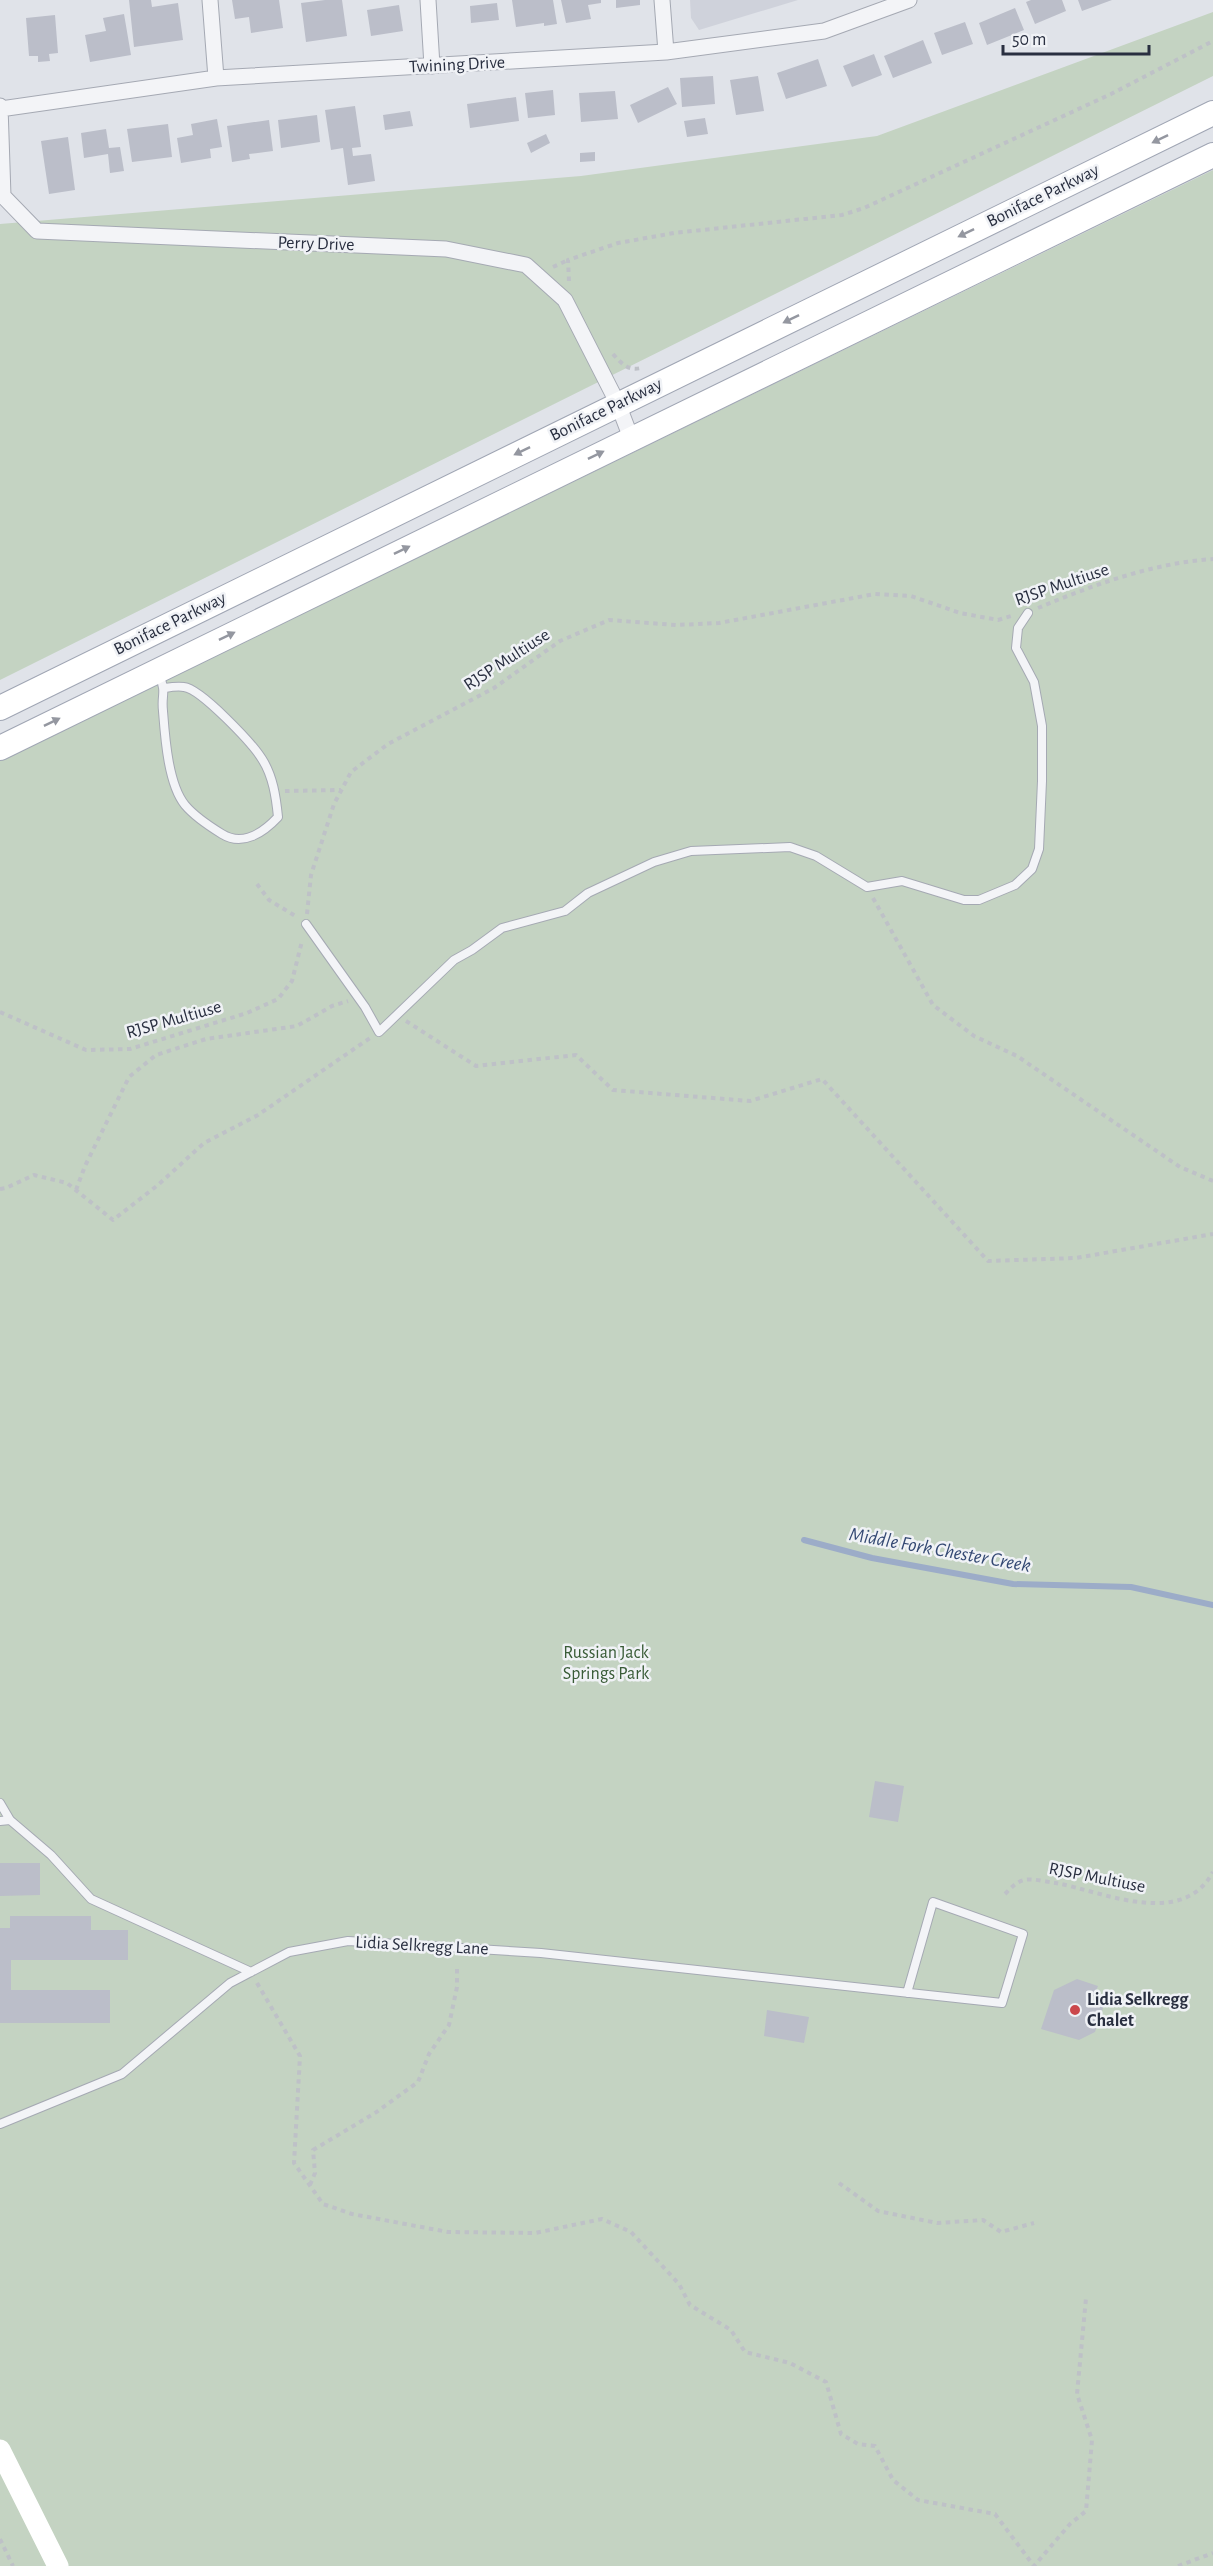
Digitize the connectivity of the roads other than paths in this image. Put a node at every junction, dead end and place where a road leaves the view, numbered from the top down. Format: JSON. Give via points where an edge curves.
{"nodes":[{"id":1,"x":210,"y":0,"type":"edge"},
{"id":2,"x":428,"y":0,"type":"edge"},
{"id":3,"x":662,"y":0,"type":"edge"},
{"id":4,"x":909,"y":0,"type":"edge"},
{"id":5,"x":666,"y":52,"type":"junction"},
{"id":6,"x":432,"y":66,"type":"junction"},
{"id":7,"x":216,"y":78,"type":"junction"},
{"id":8,"x":0,"y":108,"type":"edge"},
{"id":9,"x":1213,"y":113,"type":"edge"},
{"id":10,"x":1213,"y":155,"type":"edge"},
{"id":11,"x":618,"y":404,"type":"junction"},
{"id":12,"x":631,"y":438,"type":"junction"},
{"id":13,"x":1028,"y":613,"type":"road end"},
{"id":14,"x":161,"y":679,"type":"junction"},
{"id":15,"x":0,"y":708,"type":"edge"},
{"id":16,"x":0,"y":748,"type":"edge"},
{"id":17,"x":306,"y":924,"type":"road end"},
{"id":18,"x":0,"y":1803,"type":"edge"},
{"id":19,"x":10,"y":1820,"type":"junction"},
{"id":20,"x":0,"y":1821,"type":"edge"},
{"id":21,"x":251,"y":1972,"type":"junction"},
{"id":22,"x":907,"y":1993,"type":"junction"},
{"id":23,"x":0,"y":2124,"type":"edge"},
{"id":24,"x":0,"y":2450,"type":"edge"},
{"id":25,"x":58,"y":2566,"type":"edge"}],
"edges":[{"from":1,"to":7,"type":"street"},
{"from":2,"to":6,"type":"street"},
{"from":3,"to":5,"type":"street"},
{"from":4,"to":5,"type":"street","name":"Twining Drive","via":[[824,31]]},
{"from":5,"to":6,"type":"street","name":"Twining Drive"},
{"from":6,"to":7,"type":"street","name":"Twining Drive"},
{"from":7,"to":8,"type":"street","name":"Twining Drive"},
{"from":8,"to":11,"type":"street","name":"Perry Drive","via":[[3,196],[37,231],[446,249],[526,265],[565,300]]},
{"from":9,"to":11,"type":"main road","name":"Boniface Parkway","one_way":true},
{"from":10,"to":12,"type":"main road","name":"Boniface Parkway"},
{"from":11,"to":12,"type":"street","name":"Perry Drive"},
{"from":11,"to":15,"type":"main road","name":"Boniface Parkway","one_way":true},
{"from":14,"to":12,"type":"main road","name":"Boniface Parkway","one_way":true},
{"from":13,"to":17,"type":"lane","via":[[1018,628],[1016,648],[1034,682],[1042,726],[1039,849],[1032,869],[1015,885],[979,900],[964,900],[902,881],[867,887],[816,856],[790,848],[691,851],[654,861],[588,893],[565,911],[502,928],[454,960],[379,1032]]},
{"from":14,"to":14,"type":"lane","via":[[170,763],[176,789],[185,805],[227,837],[247,839],[267,830],[278,817],[275,792],[262,759],[215,708],[186,687]]},
{"from":16,"to":14,"type":"main road","name":"Boniface Parkway","one_way":true},
{"from":18,"to":19,"type":"lane"},
{"from":19,"to":20,"type":"lane"},
{"from":19,"to":21,"type":"lane","via":[[51,1855],[91,1899]]},
{"from":21,"to":22,"type":"lane","name":"Lidia Selkregg Lane","via":[[289,1952],[348,1941],[541,1953]]},
{"from":21,"to":23,"type":"lane","name":"Lidia Selkregg Lane","via":[[230,1983],[122,2074]]},
{"from":22,"to":22,"type":"lane","name":"Lidia Selkregg Lane","via":[[1002,2003],[1023,1934],[933,1902]]},
{"from":24,"to":25,"type":"main road"}]}
